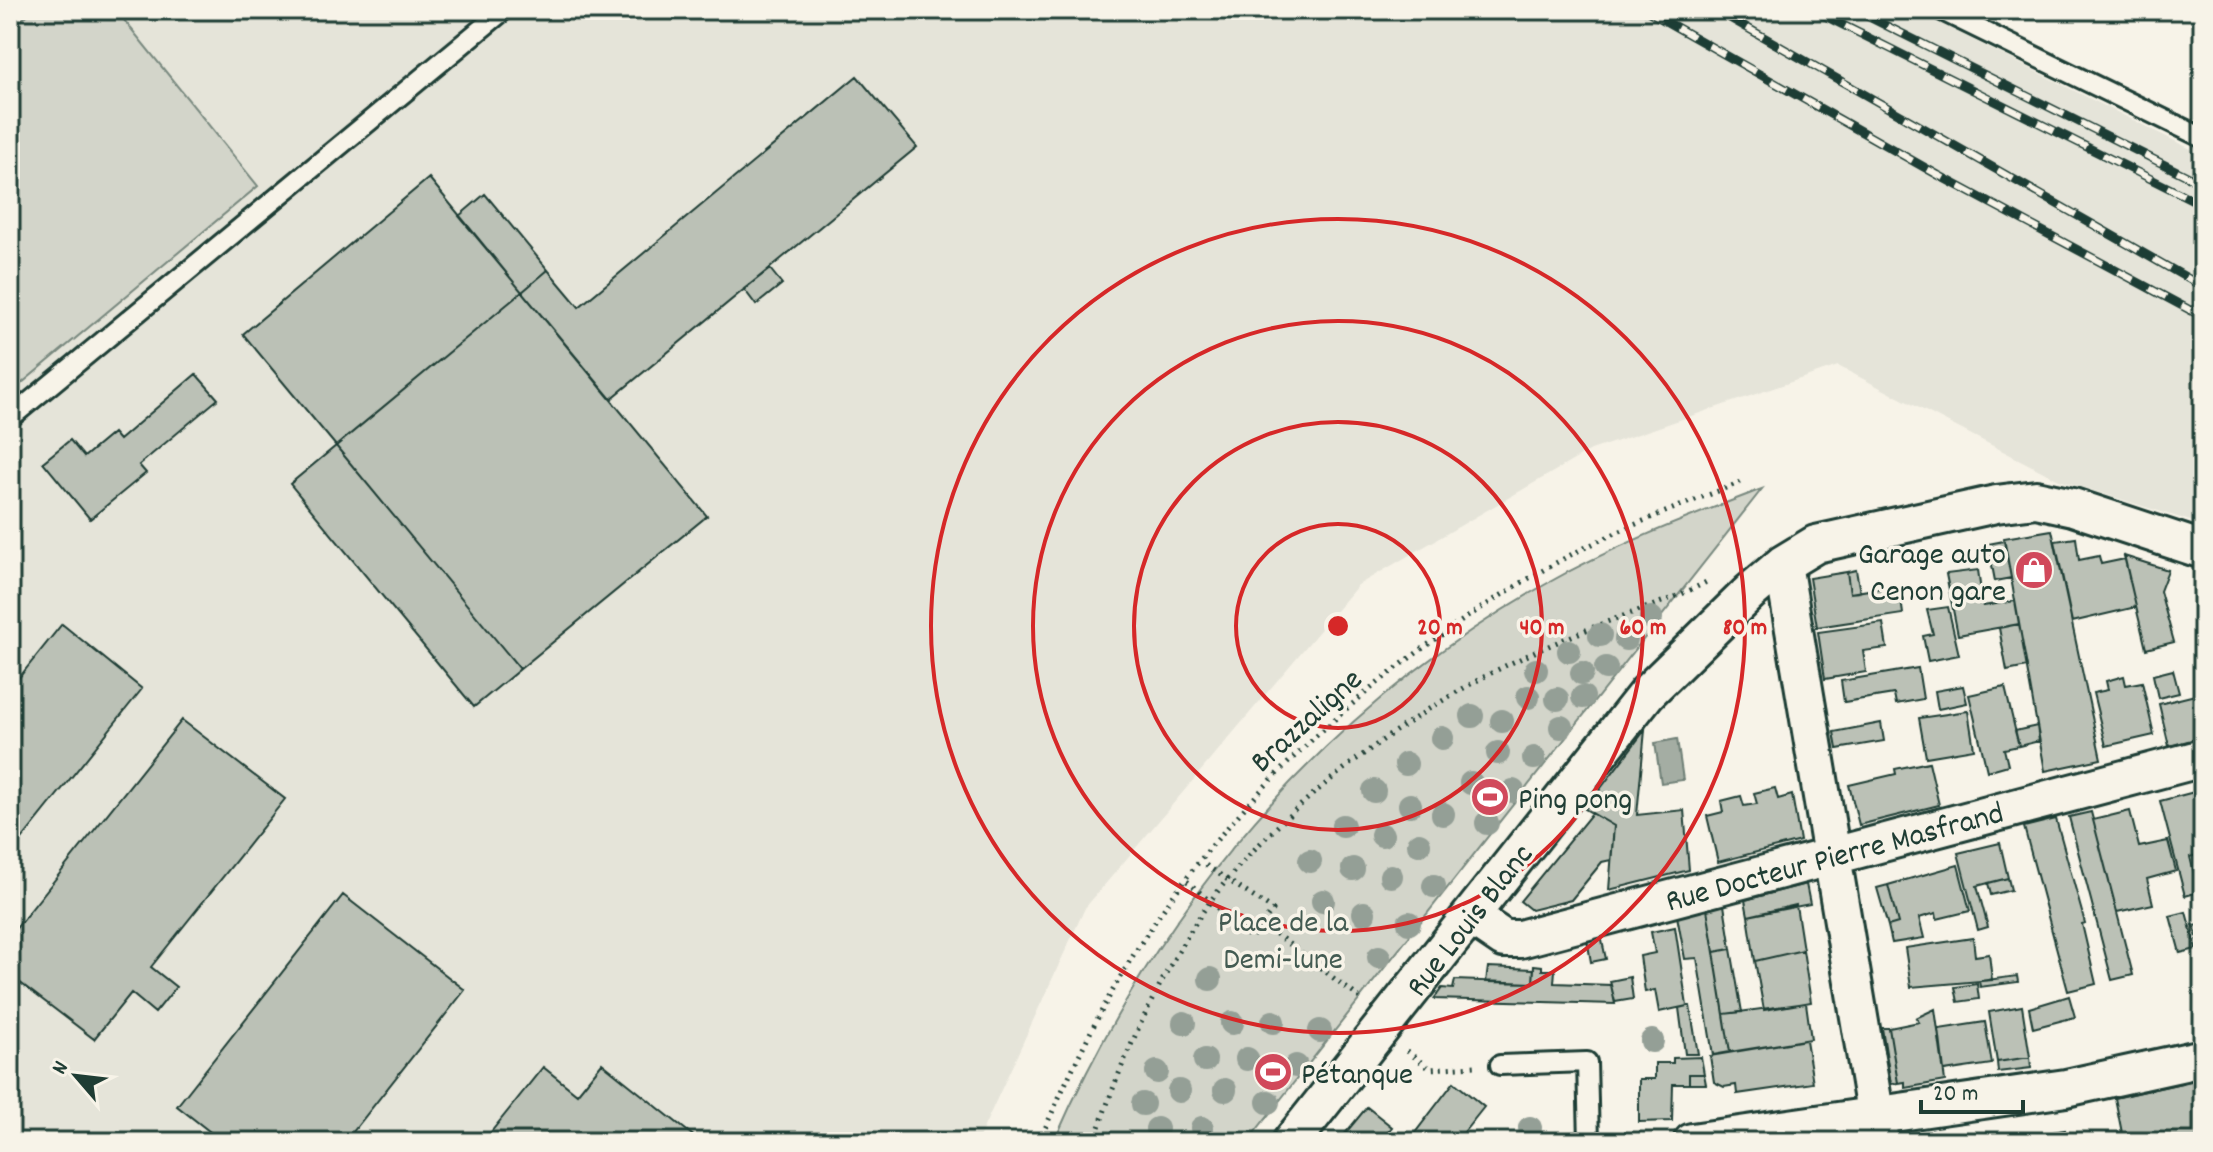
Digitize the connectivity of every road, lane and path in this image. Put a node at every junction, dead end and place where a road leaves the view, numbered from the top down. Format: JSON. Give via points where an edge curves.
{"nodes":[{"id":1,"x":504,"y":10,"type":"edge"},
{"id":2,"x":1940,"y":10,"type":"edge"},
{"id":3,"x":2203,"y":138,"type":"edge"},
{"id":4,"x":10,"y":418,"type":"edge"},
{"id":5,"x":1744,"y":481,"type":"dead end"},
{"id":6,"x":2203,"y":550,"type":"edge"},
{"id":7,"x":1783,"y":564,"type":"junction"},
{"id":8,"x":1710,"y":580,"type":"dead end"},
{"id":9,"x":2203,"y":758,"type":"edge"},
{"id":10,"x":1833,"y":854,"type":"junction"},
{"id":11,"x":1201,"y":862,"type":"junction"},
{"id":12,"x":1228,"y":880,"type":"junction"},
{"id":13,"x":1187,"y":881,"type":"junction"},
{"id":14,"x":1211,"y":902,"type":"junction"},
{"id":15,"x":1470,"y":916,"type":"junction"},
{"id":16,"x":2203,"y":1058,"type":"edge"},
{"id":17,"x":1500,"y":1065,"type":"dead end"},
{"id":18,"x":1877,"y":1128,"type":"edge"},
{"id":19,"x":1039,"y":1142,"type":"edge"},
{"id":20,"x":1094,"y":1142,"type":"edge"},
{"id":21,"x":1291,"y":1142,"type":"edge"},
{"id":22,"x":1589,"y":1142,"type":"edge"},
{"id":23,"x":1692,"y":1142,"type":"edge"}],
"edges":[{"from":1,"to":4,"type":"lane"},
{"from":2,"to":3,"type":"lane"},
{"from":5,"to":11,"type":"path","name":"Brazzaligne","via":[[1642,521],[1541,571],[1443,633],[1266,785]]},
{"from":6,"to":7,"type":"street","name":"Rue Louis Blanc","via":[[2036,499],[1816,544]]},
{"from":7,"to":10,"type":"street"},
{"from":7,"to":15,"type":"street","name":"Rue Louis Blanc","via":[[1647,693]]},
{"from":8,"to":12,"type":"path","via":[[1505,666],[1432,707],[1298,810]]},
{"from":9,"to":10,"type":"street","name":"Rue Docteur Pierre Masfrand"},
{"from":10,"to":15,"type":"street","name":"Rue Docteur Pierre Masfrand","via":[[1520,939],[1504,939]]},
{"from":10,"to":18,"type":"street"},
{"from":11,"to":12,"type":"path"},
{"from":11,"to":13,"type":"path","name":"Brazzaligne"},
{"from":12,"to":14,"type":"path"},
{"from":12,"to":14,"type":"path","via":[[1273,910],[1263,924],[1251,938]]},
{"from":13,"to":14,"type":"path"},
{"from":13,"to":19,"type":"path","name":"Brazzaligne","via":[[1129,962],[1075,1060]]},
{"from":14,"to":20,"type":"path","via":[[1159,987]]},
{"from":15,"to":21,"type":"street","name":"Rue Louis Blanc"},
{"from":16,"to":18,"type":"street"},
{"from":17,"to":22,"type":"lane","via":[[1587,1062]]},
{"from":18,"to":23,"type":"street"}]}
